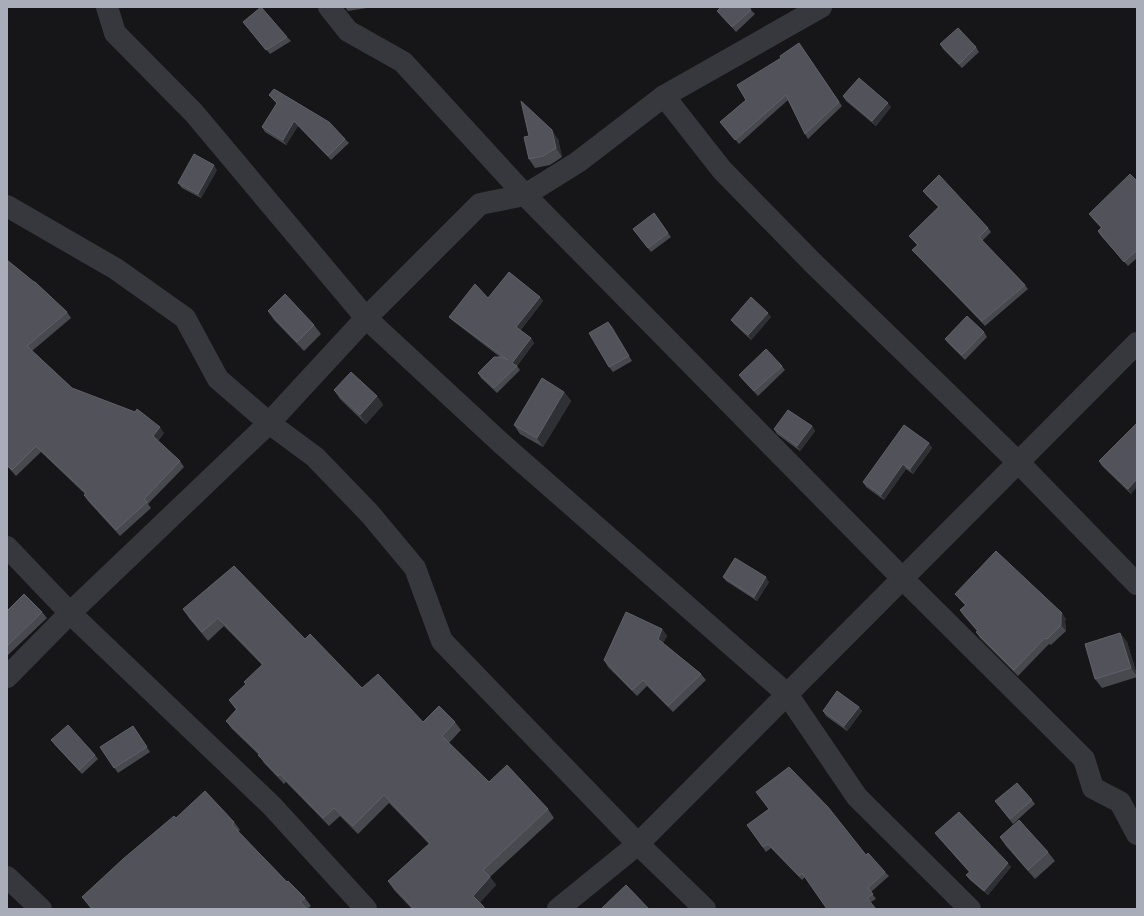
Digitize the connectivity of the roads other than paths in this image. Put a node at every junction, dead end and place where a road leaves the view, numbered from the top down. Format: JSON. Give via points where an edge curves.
{"nodes":[{"id":1,"x":106,"y":7,"type":"edge"},
{"id":2,"x":330,"y":7,"type":"edge"},
{"id":3,"x":821,"y":7,"type":"edge"},
{"id":4,"x":664,"y":96,"type":"junction"},
{"id":5,"x":525,"y":195,"type":"junction"},
{"id":6,"x":7,"y":206,"type":"edge"},
{"id":7,"x":366,"y":318,"type":"junction"},
{"id":8,"x":1137,"y":343,"type":"edge"},
{"id":9,"x":269,"y":423,"type":"junction"},
{"id":10,"x":1018,"y":462,"type":"junction"},
{"id":11,"x":7,"y":547,"type":"edge"},
{"id":12,"x":902,"y":578,"type":"junction"},
{"id":13,"x":1137,"y":584,"type":"edge"},
{"id":14,"x":70,"y":613,"type":"junction"},
{"id":15,"x":7,"y":677,"type":"edge"},
{"id":16,"x":787,"y":694,"type":"junction"},
{"id":17,"x":1137,"y":834,"type":"edge"},
{"id":18,"x":638,"y":844,"type":"junction"},
{"id":19,"x":7,"y":878,"type":"edge"},
{"id":20,"x":41,"y":909,"type":"edge"},
{"id":21,"x":366,"y":909,"type":"edge"},
{"id":22,"x":558,"y":909,"type":"edge"},
{"id":23,"x":705,"y":909,"type":"edge"},
{"id":24,"x":970,"y":909,"type":"edge"}],
"edges":[{"from":1,"to":7,"type":"street","via":[[116,34],[194,113]]},
{"from":2,"to":5,"type":"street","via":[[348,31],[403,62]]},
{"from":3,"to":4,"type":"street"},
{"from":4,"to":5,"type":"street","via":[[578,162]]},
{"from":4,"to":10,"type":"street","via":[[722,170],[813,263]]},
{"from":5,"to":7,"type":"street","via":[[480,204]]},
{"from":5,"to":12,"type":"street"},
{"from":6,"to":9,"type":"street","via":[[116,269],[185,318],[218,379]]},
{"from":7,"to":9,"type":"street"},
{"from":7,"to":16,"type":"street","via":[[508,449]]},
{"from":8,"to":10,"type":"street"},
{"from":9,"to":14,"type":"street"},
{"from":9,"to":18,"type":"street","via":[[315,457],[370,514],[415,568],[442,641]]},
{"from":10,"to":12,"type":"street"},
{"from":10,"to":13,"type":"street"},
{"from":11,"to":14,"type":"street"},
{"from":12,"to":16,"type":"street"},
{"from":12,"to":17,"type":"street","via":[[1084,759],[1092,788],[1120,802]]},
{"from":14,"to":15,"type":"street"},
{"from":14,"to":21,"type":"street","via":[[272,806]]},
{"from":16,"to":18,"type":"street"},
{"from":16,"to":24,"type":"street","via":[[857,798]]},
{"from":18,"to":22,"type":"street"},
{"from":18,"to":23,"type":"street"},
{"from":19,"to":20,"type":"street"}]}
